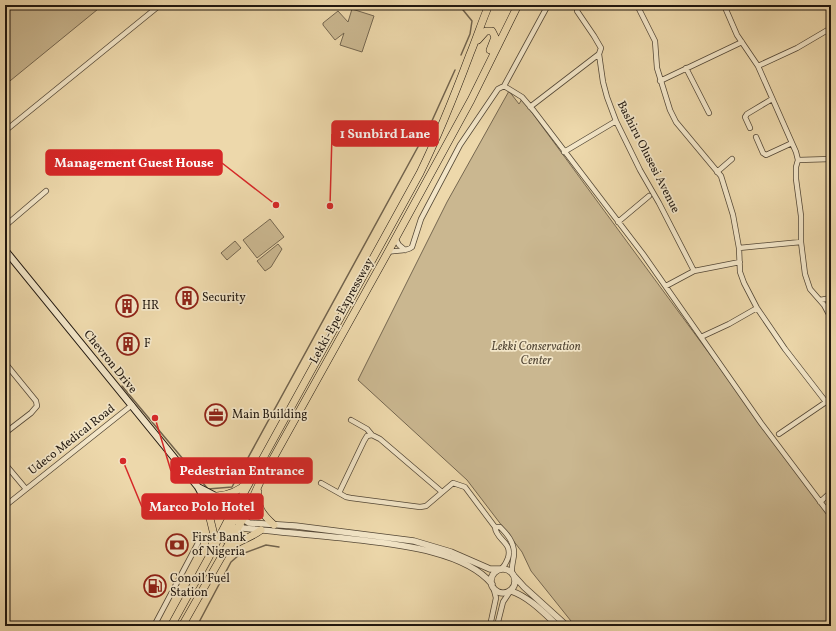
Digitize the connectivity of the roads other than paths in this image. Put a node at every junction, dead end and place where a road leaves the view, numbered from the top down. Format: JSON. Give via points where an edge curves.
{"nodes":[{"id":1,"x":160,"y":5,"type":"edge"},
{"id":2,"x":489,"y":5,"type":"edge"},
{"id":3,"x":518,"y":5,"type":"edge"},
{"id":4,"x":548,"y":5,"type":"edge"},
{"id":5,"x":637,"y":5,"type":"edge"},
{"id":6,"x":724,"y":5,"type":"edge"},
{"id":7,"x":578,"y":6,"type":"edge"},
{"id":8,"x":831,"y":28,"type":"edge"},
{"id":9,"x":742,"y":42,"type":"junction"},
{"id":10,"x":470,"y":54,"type":"junction"},
{"id":11,"x":599,"y":54,"type":"junction"},
{"id":12,"x":758,"y":66,"type":"junction"},
{"id":13,"x":686,"y":68,"type":"junction"},
{"id":14,"x":484,"y":72,"type":"junction"},
{"id":15,"x":660,"y":81,"type":"junction"},
{"id":16,"x":504,"y":86,"type":"junction"},
{"id":17,"x":772,"y":98,"type":"junction"},
{"id":18,"x":530,"y":107,"type":"junction"},
{"id":19,"x":709,"y":113,"type":"dead end"},
{"id":20,"x":616,"y":121,"type":"junction"},
{"id":21,"x":750,"y":128,"type":"dead end"},
{"id":22,"x":5,"y":131,"type":"edge"},
{"id":23,"x":756,"y":137,"type":"dead end"},
{"id":24,"x":792,"y":143,"type":"junction"},
{"id":25,"x":564,"y":152,"type":"junction"},
{"id":26,"x":732,"y":158,"type":"dead end"},
{"id":27,"x":831,"y":159,"type":"edge"},
{"id":28,"x":798,"y":160,"type":"junction"},
{"id":29,"x":717,"y":172,"type":"junction"},
{"id":30,"x":46,"y":191,"type":"dead end"},
{"id":31,"x":648,"y":196,"type":"dead end"},
{"id":32,"x":618,"y":222,"type":"junction"},
{"id":33,"x":5,"y":226,"type":"edge"},
{"id":34,"x":396,"y":238,"type":"junction"},
{"id":35,"x":802,"y":242,"type":"junction"},
{"id":36,"x":739,"y":248,"type":"junction"},
{"id":37,"x":5,"y":250,"type":"edge"},
{"id":38,"x":405,"y":250,"type":"junction"},
{"id":39,"x":388,"y":252,"type":"junction"},
{"id":40,"x":740,"y":262,"type":"junction"},
{"id":41,"x":694,"y":271,"type":"junction"},
{"id":42,"x":666,"y":286,"type":"junction"},
{"id":43,"x":831,"y":298,"type":"edge"},
{"id":44,"x":820,"y":300,"type":"junction"},
{"id":45,"x":757,"y":308,"type":"junction"},
{"id":46,"x":831,"y":318,"type":"edge"},
{"id":47,"x":700,"y":337,"type":"junction"},
{"id":48,"x":5,"y":362,"type":"edge"},
{"id":49,"x":828,"y":401,"type":"edge"},
{"id":50,"x":132,"y":405,"type":"junction"},
{"id":51,"x":351,"y":420,"type":"dead end"},
{"id":52,"x":5,"y":433,"type":"edge"},
{"id":53,"x":779,"y":434,"type":"dead end"},
{"id":54,"x":372,"y":435,"type":"junction"},
{"id":55,"x":269,"y":447,"type":"junction"},
{"id":56,"x":5,"y":464,"type":"edge"},
{"id":57,"x":250,"y":481,"type":"junction"},
{"id":58,"x":260,"y":482,"type":"junction"},
{"id":59,"x":321,"y":483,"type":"dead end"},
{"id":60,"x":198,"y":487,"type":"junction"},
{"id":61,"x":26,"y":489,"type":"junction"},
{"id":62,"x":339,"y":492,"type":"junction"},
{"id":63,"x":442,"y":492,"type":"junction"},
{"id":64,"x":831,"y":492,"type":"edge"},
{"id":65,"x":217,"y":496,"type":"junction"},
{"id":66,"x":206,"y":502,"type":"junction"},
{"id":67,"x":820,"y":502,"type":"junction"},
{"id":68,"x":5,"y":506,"type":"edge"},
{"id":69,"x":831,"y":516,"type":"edge"},
{"id":70,"x":237,"y":517,"type":"junction"},
{"id":71,"x":274,"y":525,"type":"junction"},
{"id":72,"x":495,"y":527,"type":"junction"},
{"id":73,"x":262,"y":530,"type":"junction"},
{"id":74,"x":198,"y":543,"type":"dead end"},
{"id":75,"x":222,"y":554,"type":"junction"},
{"id":76,"x":210,"y":557,"type":"junction"},
{"id":77,"x":501,"y":569,"type":"junction"},
{"id":78,"x":513,"y":574,"type":"junction"},
{"id":79,"x":492,"y":584,"type":"junction"},
{"id":80,"x":494,"y":590,"type":"junction"},
{"id":81,"x":510,"y":592,"type":"junction"},
{"id":82,"x":192,"y":608,"type":"junction"},
{"id":83,"x":154,"y":626,"type":"edge"},
{"id":84,"x":171,"y":626,"type":"edge"},
{"id":85,"x":182,"y":626,"type":"edge"},
{"id":86,"x":490,"y":626,"type":"edge"},
{"id":87,"x":497,"y":626,"type":"edge"},
{"id":88,"x":558,"y":626,"type":"edge"},
{"id":89,"x":567,"y":626,"type":"edge"}],
"edges":[{"from":1,"to":22,"type":"street"},
{"from":2,"to":10,"type":"highway","name":"Lekki-Epe Expressway"},
{"from":3,"to":14,"type":"highway","name":"Lekki-Epe Expressway"},
{"from":4,"to":16,"type":"street"},
{"from":5,"to":15,"type":"street","via":[[654,41]]},
{"from":6,"to":9,"type":"street"},
{"from":7,"to":11,"type":"street","name":"Bashiru Olusesi Avenue","via":[[577,11],[601,48]]},
{"from":8,"to":12,"type":"street","via":[[797,48]]},
{"from":9,"to":12,"type":"street"},
{"from":9,"to":13,"type":"street"},
{"from":10,"to":14,"type":"highway","via":[[483,33],[492,31],[495,37]]},
{"from":10,"to":55,"type":"highway","name":"Lekki-Epe Expressway","via":[[420,173]]},
{"from":11,"to":18,"type":"street"},
{"from":11,"to":20,"type":"street","name":"Bashiru Olusesi Avenue","via":[[600,70]]},
{"from":12,"to":17,"type":"street"},
{"from":13,"to":15,"type":"street"},
{"from":13,"to":19,"type":"street"},
{"from":14,"to":34,"type":"highway","name":"Lekki-Epe Expressway"},
{"from":15,"to":29,"type":"street","via":[[676,122]]},
{"from":16,"to":18,"type":"street","via":[[522,97]]},
{"from":16,"to":38,"type":"street","via":[[498,89],[460,145],[421,219],[412,247]]},
{"from":17,"to":21,"type":"street","via":[[747,114],[745,118]]},
{"from":17,"to":24,"type":"street"},
{"from":18,"to":25,"type":"street"},
{"from":20,"to":25,"type":"street"},
{"from":20,"to":41,"type":"street","name":"Bashiru Olusesi Avenue"},
{"from":23,"to":24,"type":"street","via":[[766,155]]},
{"from":24,"to":28,"type":"street"},
{"from":25,"to":32,"type":"street"},
{"from":26,"to":29,"type":"street"},
{"from":27,"to":28,"type":"street"},
{"from":28,"to":35,"type":"street","via":[[796,179]]},
{"from":29,"to":36,"type":"street","via":[[721,176],[733,215]]},
{"from":30,"to":33,"type":"street"},
{"from":31,"to":32,"type":"street"},
{"from":32,"to":42,"type":"street"},
{"from":34,"to":38,"type":"street"},
{"from":34,"to":39,"type":"highway","name":"Lekki-Epe Expressway"},
{"from":35,"to":36,"type":"street"},
{"from":35,"to":44,"type":"street","via":[[807,282]]},
{"from":36,"to":40,"type":"street"},
{"from":37,"to":50,"type":"main road","name":"Chevron Drive"},
{"from":38,"to":39,"type":"street"},
{"from":39,"to":58,"type":"highway","name":"Lekki-Epe Expressway"},
{"from":40,"to":41,"type":"street"},
{"from":40,"to":45,"type":"street","via":[[744,283]]},
{"from":41,"to":42,"type":"street"},
{"from":42,"to":47,"type":"street"},
{"from":43,"to":44,"type":"street"},
{"from":44,"to":46,"type":"street"},
{"from":45,"to":47,"type":"street"},
{"from":45,"to":49,"type":"street"},
{"from":47,"to":67,"type":"street"},
{"from":48,"to":52,"type":"street","via":[[36,401],[37,406]]},
{"from":49,"to":53,"type":"street"},
{"from":50,"to":60,"type":"main road","name":"Chevron Drive"},
{"from":50,"to":61,"type":"street","name":"Udeco Medical Road"},
{"from":51,"to":54,"type":"street"},
{"from":54,"to":62,"type":"street","via":[[367,436],[364,441]]},
{"from":54,"to":63,"type":"street"},
{"from":55,"to":57,"type":"highway","name":"Lekki-Epe Expressway"},
{"from":55,"to":70,"type":"highway","via":[[269,454]]},
{"from":56,"to":61,"type":"street"},
{"from":57,"to":65,"type":"highway","via":[[236,492]]},
{"from":57,"to":70,"type":"highway","name":"Lekki-Epe Expressway"},
{"from":58,"to":70,"type":"highway","name":"Lekki-Epe Expressway"},
{"from":58,"to":71,"type":"highway","via":[[257,500],[259,507]]},
{"from":59,"to":62,"type":"street"},
{"from":60,"to":65,"type":"main road","name":"Chevron Drive"},
{"from":60,"to":66,"type":"main road","name":"Chevron Drive"},
{"from":61,"to":68,"type":"street","name":"Udeco Medical Road"},
{"from":62,"to":63,"type":"street","via":[[351,498],[420,507],[426,506]]},
{"from":63,"to":72,"type":"street","via":[[453,483],[465,487]]},
{"from":64,"to":67,"type":"street"},
{"from":65,"to":70,"type":"main road","name":"Chevron Drive","via":[[227,502]]},
{"from":66,"to":70,"type":"main road"},
{"from":66,"to":76,"type":"highway","via":[[214,535]]},
{"from":67,"to":69,"type":"street"},
{"from":70,"to":71,"type":"street","via":[[249,523]]},
{"from":70,"to":73,"type":"street","via":[[243,528]]},
{"from":70,"to":75,"type":"highway","name":"Lekki-Epe Expressway"},
{"from":70,"to":76,"type":"highway","name":"Lekki-Epe Expressway"},
{"from":70,"to":82,"type":"highway","via":[[195,595]]},
{"from":71,"to":77,"type":"street","via":[[414,541],[451,552],[490,569]]},
{"from":72,"to":77,"type":"street","via":[[507,545],[509,553]]},
{"from":72,"to":78,"type":"street","via":[[500,527],[511,541],[514,552]]},
{"from":73,"to":75,"type":"highway","via":[[234,544]]},
{"from":73,"to":79,"type":"street","via":[[421,549],[470,567]]},
{"from":74,"to":83,"type":"street"},
{"from":75,"to":82,"type":"highway","name":"Lekki-Epe Expressway"},
{"from":76,"to":84,"type":"highway","name":"Lekki-Epe Expressway"},
{"from":77,"to":78,"type":"street","via":[[509,570]]},
{"from":77,"to":79,"type":"street","via":[[492,576]]},
{"from":78,"to":81,"type":"street","via":[[516,584]]},
{"from":78,"to":89,"type":"street"},
{"from":79,"to":80,"type":"street"},
{"from":80,"to":81,"type":"street","via":[[502,594]]},
{"from":80,"to":86,"type":"street","via":[[496,598]]},
{"from":81,"to":87,"type":"street","via":[[503,602]]},
{"from":81,"to":88,"type":"street","via":[[530,601]]},
{"from":82,"to":85,"type":"highway","name":"Lekki-Epe Expressway"}]}
